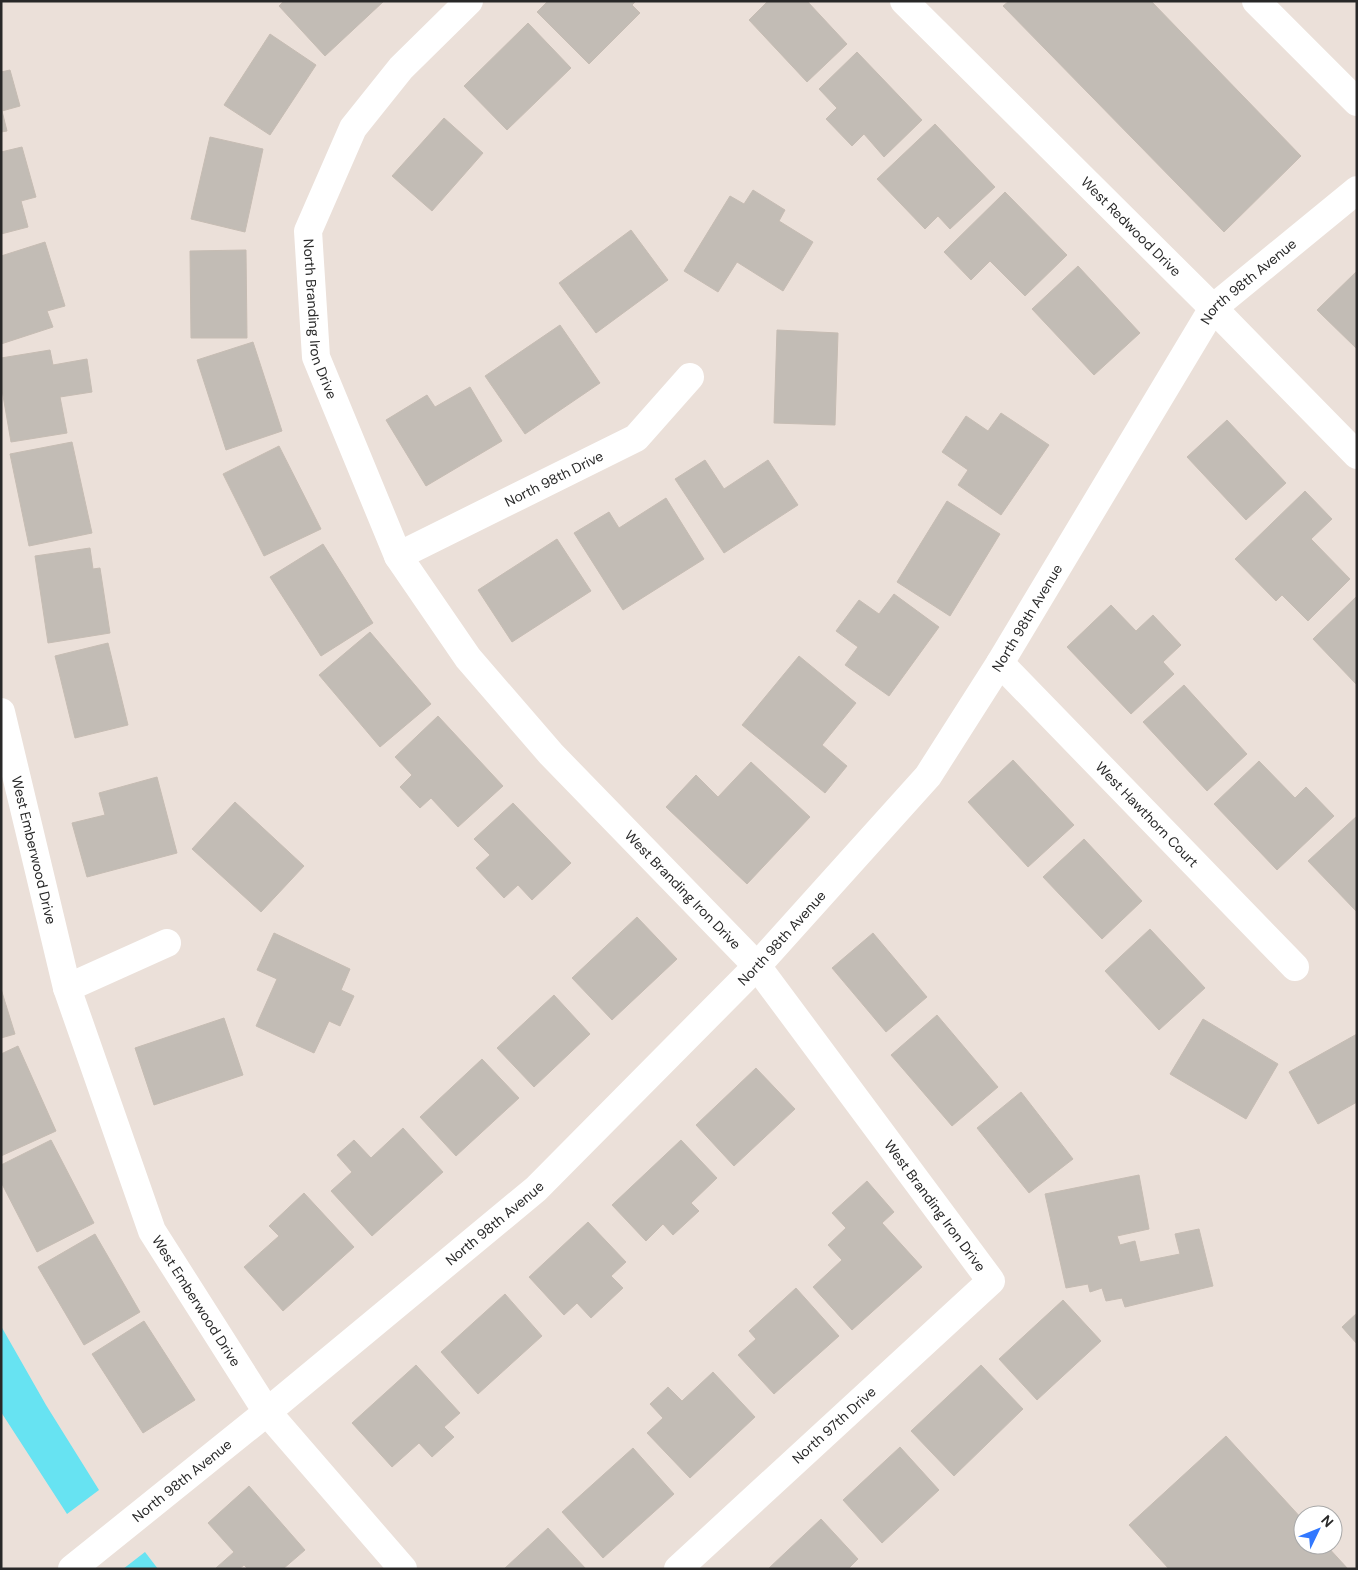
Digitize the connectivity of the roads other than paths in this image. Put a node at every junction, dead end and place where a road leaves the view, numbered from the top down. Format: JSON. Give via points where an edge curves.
{"nodes":[{"id":1,"x":469,"y":1,"type":"edge"},
{"id":2,"x":904,"y":1,"type":"edge"},
{"id":3,"x":1256,"y":1,"type":"edge"},
{"id":4,"x":1357,"y":102,"type":"edge"},
{"id":5,"x":1357,"y":190,"type":"edge"},
{"id":6,"x":1213,"y":308,"type":"junction"},
{"id":7,"x":690,"y":377,"type":"dead end"},
{"id":8,"x":1357,"y":454,"type":"edge"},
{"id":9,"x":398,"y":556,"type":"junction"},
{"id":10,"x":1000,"y":663,"type":"junction"},
{"id":11,"x":1,"y":712,"type":"edge"},
{"id":12,"x":167,"y":943,"type":"dead end"},
{"id":13,"x":757,"y":966,"type":"junction"},
{"id":14,"x":1295,"y":967,"type":"dead end"},
{"id":15,"x":67,"y":988,"type":"junction"},
{"id":16,"x":991,"y":1282,"type":"joint"},
{"id":17,"x":267,"y":1412,"type":"junction"},
{"id":18,"x":72,"y":1569,"type":"edge"},
{"id":19,"x":403,"y":1569,"type":"edge"},
{"id":20,"x":678,"y":1569,"type":"edge"}],
"edges":[{"from":1,"to":9,"type":"street","name":"North Branding Iron Drive","via":[[402,68],[353,128],[308,230],[316,357]]},
{"from":2,"to":6,"type":"street","name":"West Redwood Drive"},
{"from":3,"to":4,"type":"street"},
{"from":5,"to":6,"type":"street","name":"North 98th Avenue"},
{"from":6,"to":8,"type":"street","name":"West Redwood Drive"},
{"from":6,"to":10,"type":"street","name":"North 98th Avenue"},
{"from":7,"to":9,"type":"street","name":"North 98th Drive","via":[[636,438]]},
{"from":9,"to":13,"type":"street","name":"West Branding Iron Drive","via":[[468,658],[545,747]]},
{"from":10,"to":13,"type":"street","name":"North 98th Avenue","via":[[928,776]]},
{"from":10,"to":14,"type":"street","name":"West Hawthorn Court"},
{"from":11,"to":15,"type":"street","name":"West Emberwood Drive"},
{"from":12,"to":15,"type":"street"},
{"from":13,"to":16,"type":"street","name":"West Branding Iron Drive"},
{"from":13,"to":17,"type":"street","name":"North 98th Avenue","via":[[536,1189]]},
{"from":15,"to":17,"type":"street","name":"West Emberwood Drive","via":[[152,1231]]},
{"from":16,"to":20,"type":"street","name":"North 97th Drive"},
{"from":17,"to":18,"type":"street","name":"North 98th Avenue"},
{"from":17,"to":19,"type":"street","name":"West Emberwood Drive"}]}
